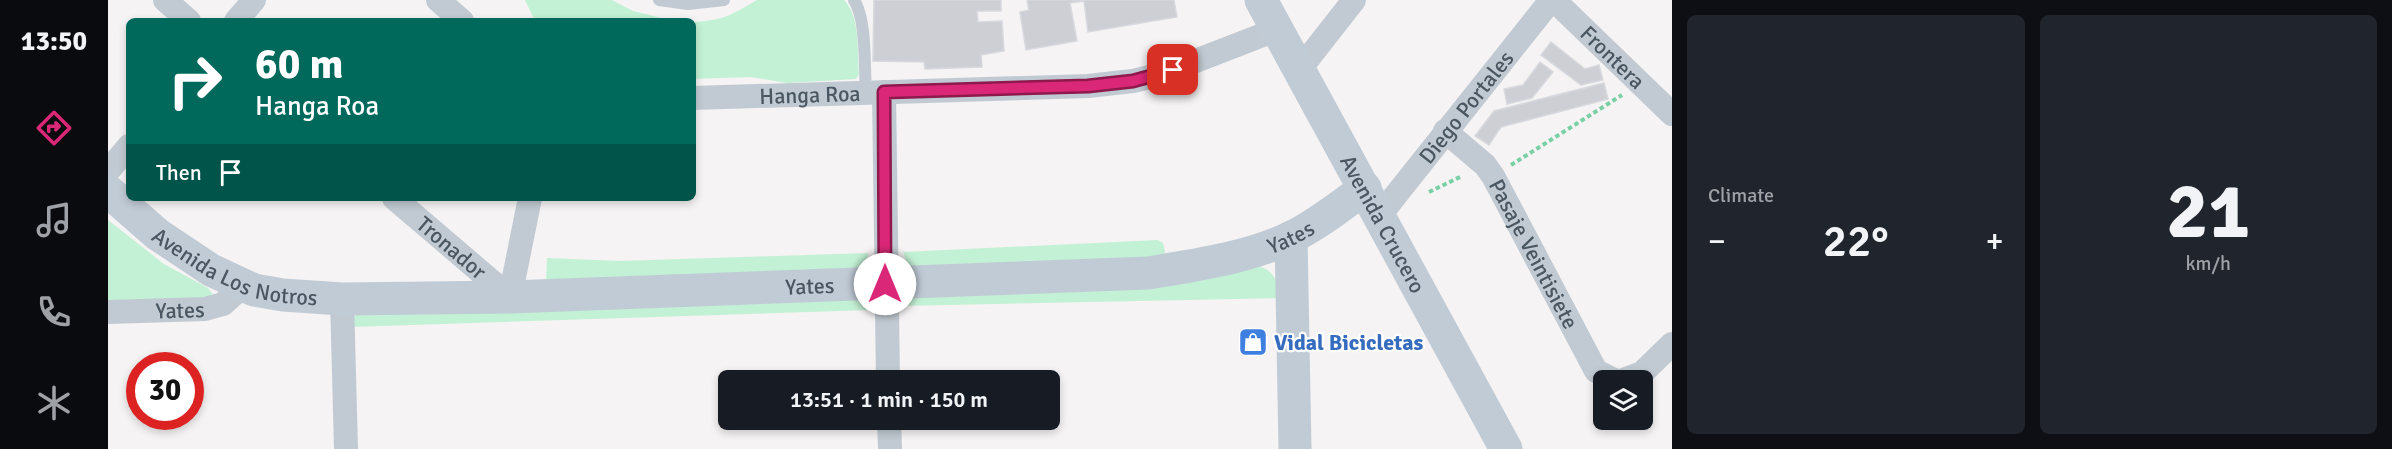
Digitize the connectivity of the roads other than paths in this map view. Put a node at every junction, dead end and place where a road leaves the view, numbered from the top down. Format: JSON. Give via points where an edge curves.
{"nodes":[{"id":1,"x":165,"y":0,"type":"edge"},
{"id":2,"x":254,"y":0,"type":"edge"},
{"id":3,"x":438,"y":0,"type":"edge"},
{"id":4,"x":659,"y":0,"type":"edge"},
{"id":5,"x":724,"y":0,"type":"edge"},
{"id":6,"x":854,"y":0,"type":"edge"},
{"id":7,"x":1261,"y":0,"type":"edge"},
{"id":8,"x":1354,"y":0,"type":"edge"},
{"id":9,"x":1552,"y":0,"type":"edge"},
{"id":10,"x":186,"y":18,"type":"edge"},
{"id":11,"x":239,"y":18,"type":"edge"},
{"id":12,"x":459,"y":18,"type":"edge"},
{"id":13,"x":1278,"y":29,"type":"junction"},
{"id":14,"x":1300,"y":69,"type":"junction"},
{"id":15,"x":875,"y":92,"type":"junction"},
{"id":16,"x":696,"y":98,"type":"edge"},
{"id":17,"x":1672,"y":114,"type":"edge"},
{"id":18,"x":1445,"y":131,"type":"junction"},
{"id":19,"x":126,"y":150,"type":"edge"},
{"id":20,"x":108,"y":171,"type":"edge"},
{"id":21,"x":108,"y":191,"type":"edge"},
{"id":22,"x":398,"y":201,"type":"edge"},
{"id":23,"x":529,"y":201,"type":"edge"},
{"id":24,"x":1372,"y":202,"type":"junction"},
{"id":25,"x":1291,"y":237,"type":"junction"},
{"id":26,"x":885,"y":284,"type":"junction"},
{"id":27,"x":244,"y":285,"type":"junction"},
{"id":28,"x":510,"y":297,"type":"junction"},
{"id":29,"x":342,"y":299,"type":"junction"},
{"id":30,"x":108,"y":312,"type":"edge"},
{"id":31,"x":1672,"y":344,"type":"edge"},
{"id":32,"x":888,"y":370,"type":"edge"},
{"id":33,"x":1595,"y":370,"type":"edge"},
{"id":34,"x":1645,"y":370,"type":"edge"},
{"id":35,"x":889,"y":430,"type":"edge"},
{"id":36,"x":346,"y":449,"type":"edge"},
{"id":37,"x":890,"y":449,"type":"edge"},
{"id":38,"x":1296,"y":449,"type":"edge"},
{"id":39,"x":1506,"y":449,"type":"edge"}],
"edges":[{"from":1,"to":10,"type":"street"},
{"from":2,"to":11,"type":"street"},
{"from":3,"to":12,"type":"street"},
{"from":4,"to":5,"type":"lane","via":[[688,4]]},
{"from":6,"to":15,"type":"lane"},
{"from":7,"to":13,"type":"main road","name":"Avenida Crucero"},
{"from":8,"to":14,"type":"street"},
{"from":9,"to":17,"type":"street","name":"Frontera"},
{"from":9,"to":18,"type":"street","name":"Diego Portales"},
{"from":13,"to":14,"type":"main road","name":"Avenida Crucero"},
{"from":13,"to":15,"type":"street","name":"Hanga Roa","via":[[1185,67],[1133,81],[1088,86]]},
{"from":14,"to":24,"type":"main road","name":"Avenida Crucero"},
{"from":15,"to":16,"type":"street","name":"Hanga Roa"},
{"from":15,"to":26,"type":"street"},
{"from":18,"to":24,"type":"street","name":"Diego Portales"},
{"from":18,"to":33,"type":"street","name":"Pasaje Veintisiete","via":[[1489,171]]},
{"from":19,"to":20,"type":"street"},
{"from":21,"to":27,"type":"main road","name":"Avenida Los Notros","via":[[157,234],[211,270]]},
{"from":22,"to":28,"type":"street","name":"Tronador"},
{"from":23,"to":28,"type":"street"},
{"from":24,"to":25,"type":"main road","name":"Yates","via":[[1319,221]]},
{"from":24,"to":39,"type":"main road","name":"Avenida Crucero"},
{"from":25,"to":26,"type":"main road","name":"Yates","via":[[1206,264],[1148,273]]},
{"from":25,"to":38,"type":"main road"},
{"from":26,"to":28,"type":"main road","name":"Yates"},
{"from":26,"to":32,"type":"street"},
{"from":27,"to":29,"type":"main road","name":"Avenida Los Notros","via":[[283,296]]},
{"from":27,"to":30,"type":"street","name":"Yates","via":[[223,304],[205,309]]},
{"from":28,"to":29,"type":"main road","name":"Yates"},
{"from":29,"to":36,"type":"street"},
{"from":31,"to":34,"type":"street"},
{"from":35,"to":37,"type":"street"}]}
